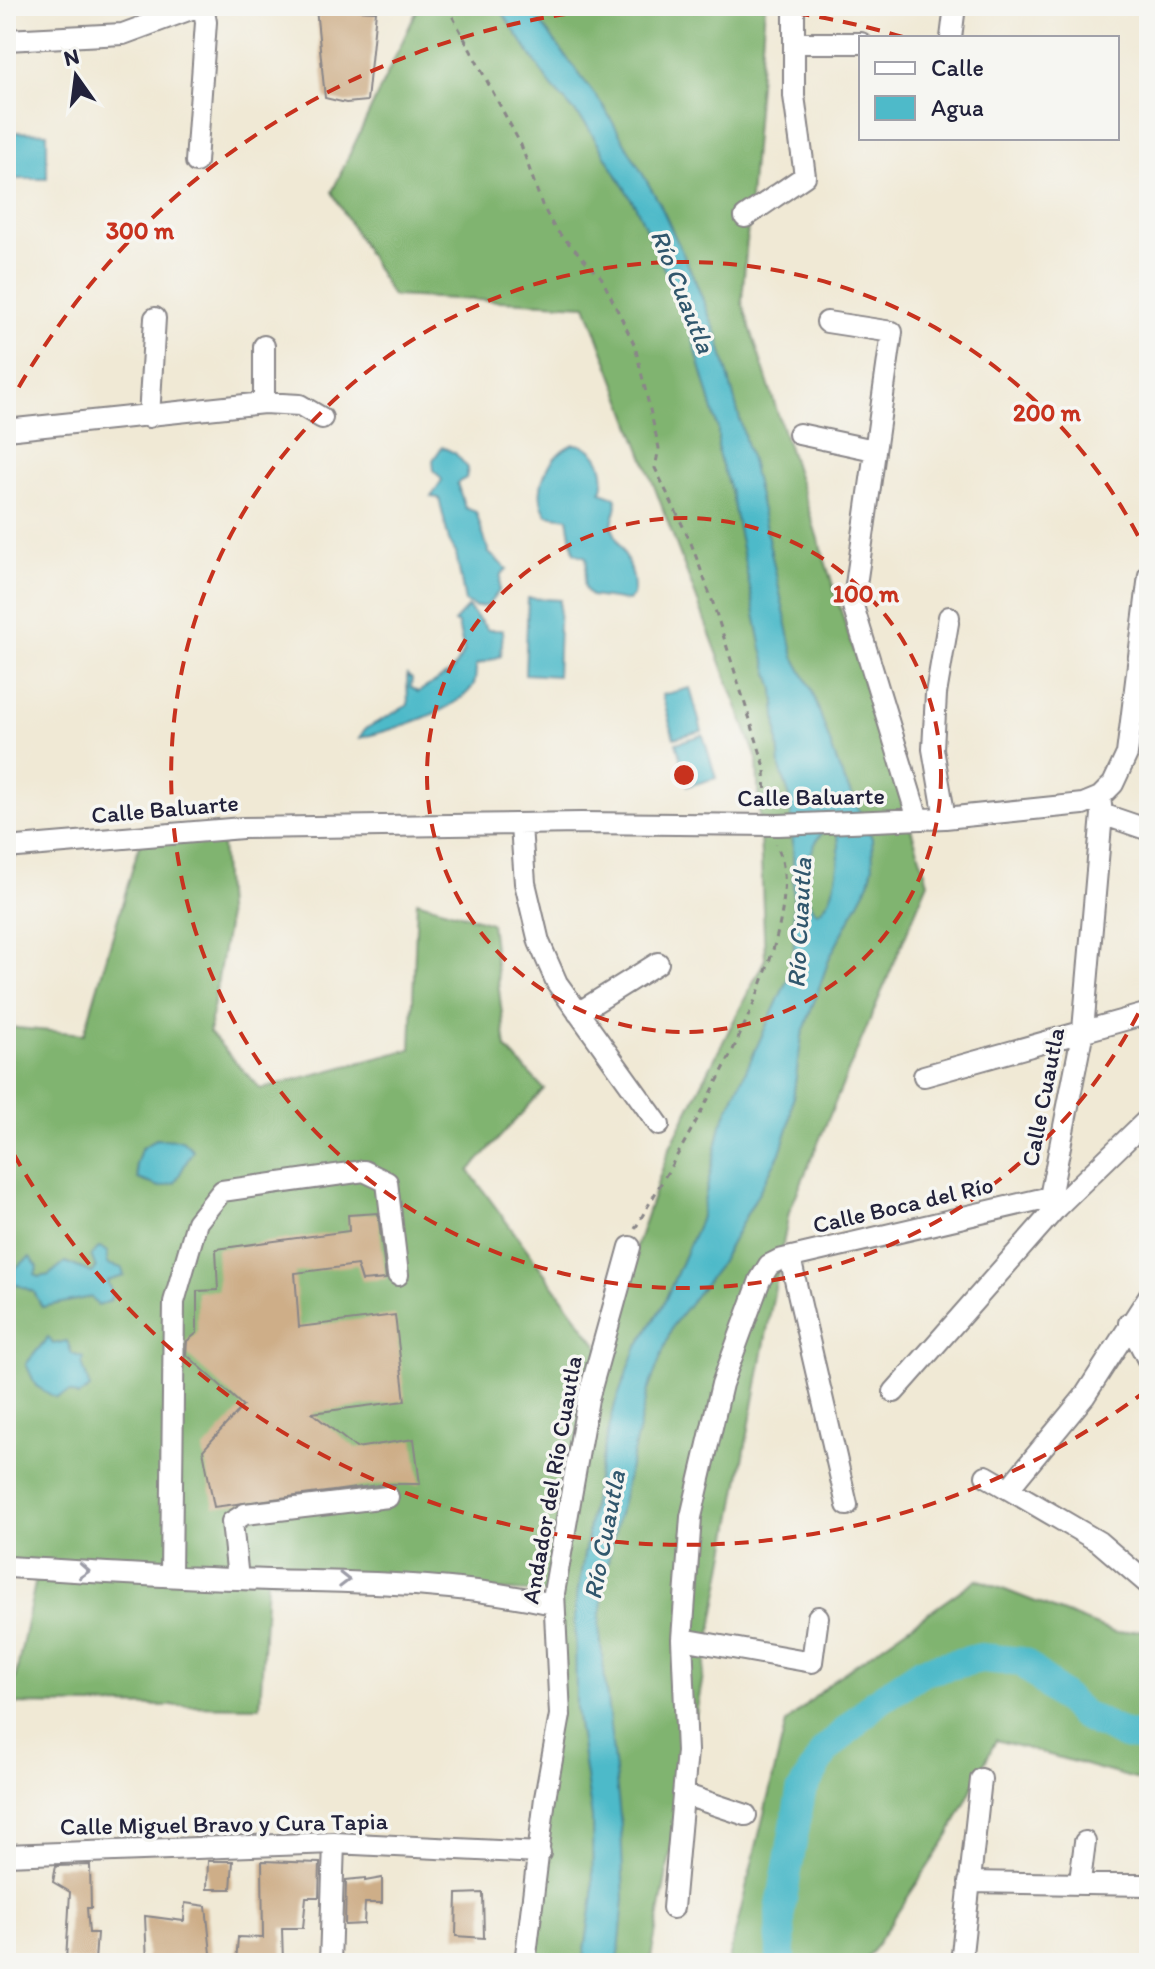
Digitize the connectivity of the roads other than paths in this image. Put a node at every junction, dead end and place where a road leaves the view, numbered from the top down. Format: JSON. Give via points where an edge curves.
{"nodes":[{"id":1,"x":201,"y":6,"type":"edge"},
{"id":2,"x":794,"y":6,"type":"edge"},
{"id":3,"x":955,"y":6,"type":"edge"},
{"id":4,"x":951,"y":36,"type":"edge"},
{"id":5,"x":6,"y":40,"type":"edge"},
{"id":6,"x":795,"y":43,"type":"junction"},
{"id":7,"x":859,"y":43,"type":"edge"},
{"id":8,"x":196,"y":162,"type":"dead end"},
{"id":9,"x":745,"y":217,"type":"dead end"},
{"id":10,"x":155,"y":318,"type":"dead end"},
{"id":11,"x":827,"y":322,"type":"dead end"},
{"id":12,"x":264,"y":346,"type":"dead end"},
{"id":13,"x":264,"y":403,"type":"junction"},
{"id":14,"x":149,"y":417,"type":"junction"},
{"id":15,"x":322,"y":418,"type":"dead end"},
{"id":16,"x":6,"y":430,"type":"edge"},
{"id":17,"x":799,"y":434,"type":"dead end"},
{"id":18,"x":874,"y":450,"type":"junction"},
{"id":19,"x":1149,"y":575,"type":"edge"},
{"id":20,"x":949,"y":617,"type":"dead end"},
{"id":21,"x":1101,"y":805,"type":"junction"},
{"id":22,"x":945,"y":818,"type":"junction"},
{"id":23,"x":918,"y":819,"type":"junction"},
{"id":24,"x":521,"y":826,"type":"junction"},
{"id":25,"x":1149,"y":830,"type":"edge"},
{"id":26,"x":6,"y":848,"type":"edge"},
{"id":27,"x":658,"y":963,"type":"dead end"},
{"id":28,"x":578,"y":1013,"type":"junction"},
{"id":29,"x":1149,"y":1013,"type":"edge"},
{"id":30,"x":1083,"y":1030,"type":"junction"},
{"id":31,"x":924,"y":1076,"type":"dead end"},
{"id":32,"x":1149,"y":1118,"type":"edge"},
{"id":33,"x":659,"y":1125,"type":"dead end"},
{"id":34,"x":1053,"y":1202,"type":"junction"},
{"id":35,"x":630,"y":1247,"type":"road end"},
{"id":36,"x":790,"y":1258,"type":"junction"},
{"id":37,"x":398,"y":1275,"type":"dead end"},
{"id":38,"x":1149,"y":1296,"type":"edge"},
{"id":39,"x":1129,"y":1323,"type":"junction"},
{"id":40,"x":1149,"y":1362,"type":"edge"},
{"id":41,"x":894,"y":1392,"type":"dead end"},
{"id":42,"x":986,"y":1476,"type":"dead end"},
{"id":43,"x":1010,"y":1487,"type":"junction"},
{"id":44,"x":388,"y":1497,"type":"dead end"},
{"id":45,"x":847,"y":1505,"type":"dead end"},
{"id":46,"x":6,"y":1567,"type":"edge"},
{"id":47,"x":171,"y":1576,"type":"junction"},
{"id":48,"x":238,"y":1579,"type":"junction"},
{"id":49,"x":1148,"y":1584,"type":"edge"},
{"id":50,"x":553,"y":1604,"type":"junction"},
{"id":51,"x":818,"y":1617,"type":"dead end"},
{"id":52,"x":682,"y":1639,"type":"junction"},
{"id":53,"x":981,"y":1779,"type":"dead end"},
{"id":54,"x":683,"y":1794,"type":"junction"},
{"id":55,"x":746,"y":1815,"type":"dead end"},
{"id":56,"x":1085,"y":1842,"type":"dead end"},
{"id":57,"x":334,"y":1843,"type":"junction"},
{"id":58,"x":540,"y":1853,"type":"junction"},
{"id":59,"x":6,"y":1855,"type":"edge"},
{"id":60,"x":1080,"y":1881,"type":"junction"},
{"id":61,"x":969,"y":1882,"type":"junction"},
{"id":62,"x":1149,"y":1885,"type":"edge"},
{"id":63,"x":673,"y":1908,"type":"dead end"},
{"id":64,"x":330,"y":1963,"type":"edge"},
{"id":65,"x":525,"y":1963,"type":"edge"},
{"id":66,"x":961,"y":1963,"type":"edge"}],
"edges":[{"from":1,"to":5,"type":"street","via":[[123,34]]},
{"from":1,"to":8,"type":"street","via":[[206,22]]},
{"from":2,"to":6,"type":"street"},
{"from":3,"to":4,"type":"street"},
{"from":6,"to":7,"type":"street"},
{"from":6,"to":9,"type":"street","via":[[794,96],[805,176]]},
{"from":10,"to":14,"type":"street"},
{"from":11,"to":18,"type":"street","via":[[892,332]]},
{"from":12,"to":13,"type":"street"},
{"from":13,"to":14,"type":"street"},
{"from":13,"to":15,"type":"street","via":[[300,405]]},
{"from":14,"to":16,"type":"street"},
{"from":17,"to":18,"type":"street"},
{"from":18,"to":23,"type":"street","via":[[853,606]]},
{"from":19,"to":21,"type":"street","via":[[1127,754]]},
{"from":20,"to":22,"type":"street","via":[[933,749]]},
{"from":21,"to":22,"type":"street","name":"Calle Baluarte"},
{"from":21,"to":25,"type":"street"},
{"from":21,"to":30,"type":"street","name":"Calle Cuautla"},
{"from":22,"to":23,"type":"street","name":"Calle Baluarte"},
{"from":23,"to":24,"type":"street","name":"Calle Baluarte"},
{"from":24,"to":26,"type":"street","name":"Calle Baluarte","via":[[242,828]]},
{"from":24,"to":28,"type":"street","via":[[525,883],[539,942]]},
{"from":27,"to":28,"type":"street"},
{"from":28,"to":33,"type":"street"},
{"from":29,"to":30,"type":"street"},
{"from":30,"to":31,"type":"street"},
{"from":30,"to":34,"type":"street","name":"Calle Cuautla"},
{"from":32,"to":34,"type":"street"},
{"from":34,"to":36,"type":"street","name":"Calle Boca del Río"},
{"from":34,"to":41,"type":"street"},
{"from":35,"to":50,"type":"street","name":"Andador del Río Cuautla","via":[[588,1399]]},
{"from":36,"to":45,"type":"street"},
{"from":36,"to":52,"type":"street","name":"Calle Boca del Río","via":[[769,1265],[760,1280],[722,1384],[691,1517]]},
{"from":37,"to":47,"type":"street","via":[[387,1182],[364,1171],[222,1191],[197,1222],[174,1302]]},
{"from":38,"to":39,"type":"street"},
{"from":39,"to":40,"type":"street"},
{"from":39,"to":43,"type":"street","via":[[1084,1397]]},
{"from":42,"to":43,"type":"street"},
{"from":43,"to":49,"type":"street","via":[[1099,1542]]},
{"from":44,"to":48,"type":"street","via":[[245,1514],[232,1522]]},
{"from":46,"to":47,"type":"street","one_way":true},
{"from":47,"to":48,"type":"street"},
{"from":48,"to":50,"type":"street","one_way":true,"via":[[417,1583],[486,1589]]},
{"from":50,"to":58,"type":"street","name":"Andador del Río Cuautla","via":[[560,1715]]},
{"from":51,"to":52,"type":"street","via":[[812,1662]]},
{"from":52,"to":54,"type":"street","via":[[687,1751]]},
{"from":53,"to":61,"type":"street"},
{"from":54,"to":55,"type":"street"},
{"from":54,"to":63,"type":"street"},
{"from":56,"to":60,"type":"street"},
{"from":57,"to":58,"type":"street","name":"Calle Miguel Bravo y Cura Tapia"},
{"from":57,"to":59,"type":"street","name":"Calle Miguel Bravo y Cura Tapia"},
{"from":57,"to":64,"type":"street"},
{"from":58,"to":65,"type":"street","name":"Andador del Río Cuautla"},
{"from":60,"to":61,"type":"street"},
{"from":60,"to":62,"type":"street"},
{"from":61,"to":66,"type":"street"}]}
